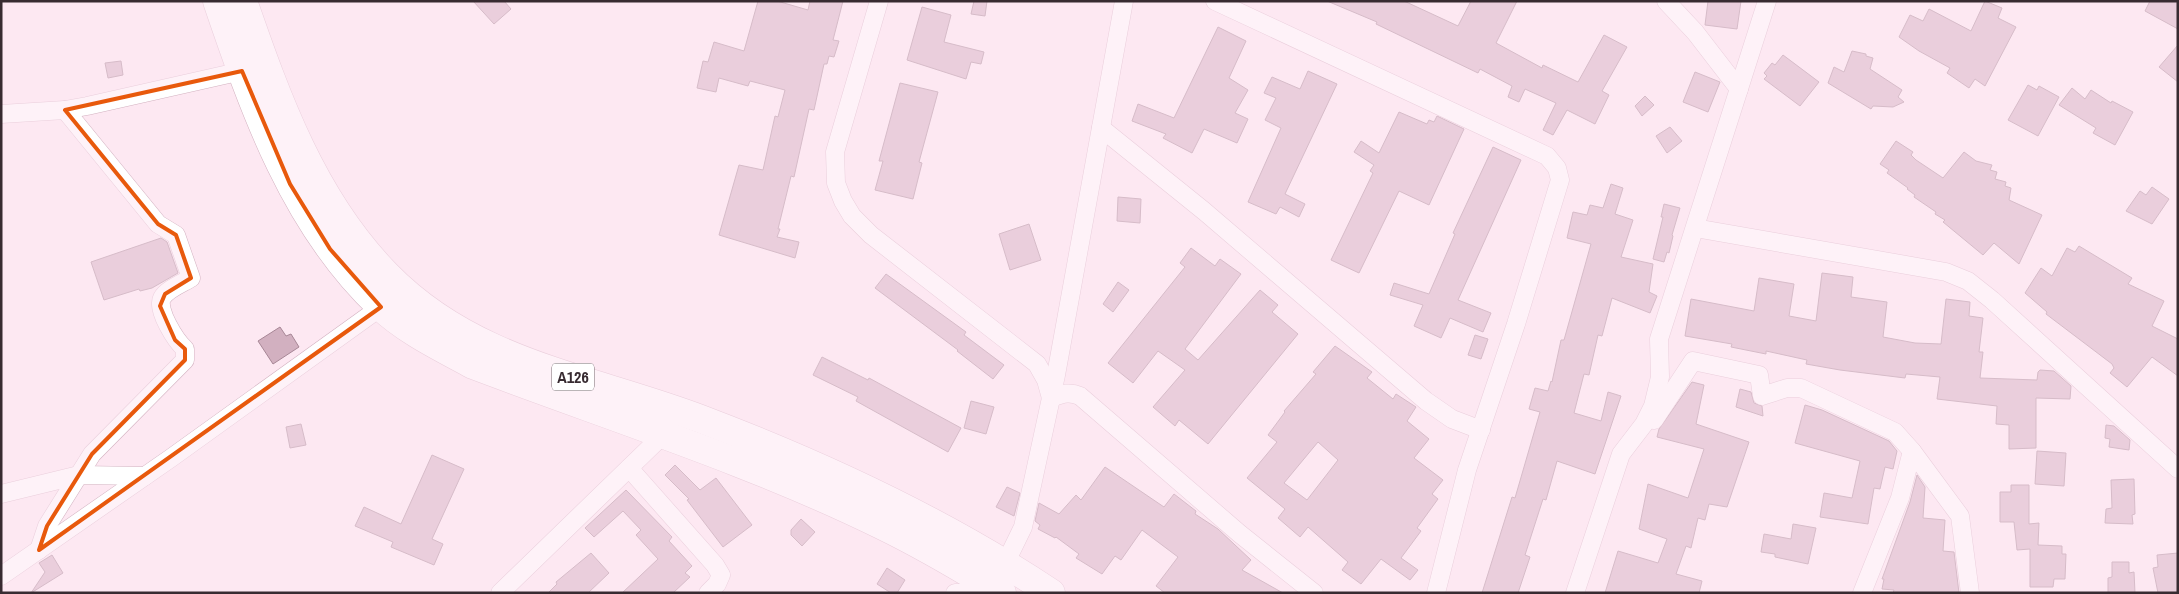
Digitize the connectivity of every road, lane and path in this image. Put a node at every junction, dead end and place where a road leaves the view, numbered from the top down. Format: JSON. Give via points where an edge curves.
{"nodes":[{"id":1,"x":217,"y":1,"type":"edge"},
{"id":2,"x":243,"y":1,"type":"edge"},
{"id":3,"x":879,"y":1,"type":"edge"},
{"id":4,"x":1124,"y":1,"type":"edge"},
{"id":5,"x":1215,"y":1,"type":"edge"},
{"id":6,"x":1666,"y":1,"type":"edge"},
{"id":7,"x":1767,"y":1,"type":"edge"},
{"id":8,"x":242,"y":71,"type":"junction"},
{"id":9,"x":1739,"y":89,"type":"junction"},
{"id":10,"x":65,"y":110,"type":"junction"},
{"id":11,"x":1,"y":114,"type":"edge"},
{"id":12,"x":1101,"y":128,"type":"junction"},
{"id":13,"x":1695,"y":228,"type":"junction"},
{"id":14,"x":381,"y":307,"type":"junction"},
{"id":15,"x":1051,"y":398,"type":"junction"},
{"id":16,"x":1481,"y":430,"type":"junction"},
{"id":17,"x":663,"y":436,"type":"junction"},
{"id":18,"x":1912,"y":451,"type":"junction"},
{"id":19,"x":1620,"y":454,"type":"junction"},
{"id":20,"x":629,"y":468,"type":"junction"},
{"id":21,"x":2178,"y":469,"type":"edge"},
{"id":22,"x":79,"y":475,"type":"junction"},
{"id":23,"x":145,"y":476,"type":"junction"},
{"id":24,"x":1,"y":494,"type":"edge"},
{"id":25,"x":39,"y":550,"type":"junction"},
{"id":26,"x":1,"y":576,"type":"edge"},
{"id":27,"x":999,"y":581,"type":"edge"},
{"id":28,"x":500,"y":593,"type":"edge"},
{"id":29,"x":708,"y":593,"type":"edge"},
{"id":30,"x":955,"y":593,"type":"edge"},
{"id":31,"x":1051,"y":593,"type":"edge"},
{"id":32,"x":1314,"y":593,"type":"edge"},
{"id":33,"x":1436,"y":593,"type":"edge"},
{"id":34,"x":1576,"y":593,"type":"edge"},
{"id":35,"x":1862,"y":593,"type":"edge"},
{"id":36,"x":1970,"y":593,"type":"edge"}],
"edges":[{"from":1,"to":8,"type":"highway","number":"A126"},
{"from":2,"to":27,"type":"highway","number":"A126","via":[[298,141],[332,208],[388,276],[439,319],[498,351],[692,416],[780,450],[930,522]]},
{"from":3,"to":15,"type":"street","via":[[836,152],[836,183],[843,201],[852,216],[871,235],[1037,364]]},
{"from":4,"to":12,"type":"street"},
{"from":5,"to":16,"type":"street","via":[[1546,156],[1557,168],[1560,180]]},
{"from":6,"to":9,"type":"street"},
{"from":7,"to":9,"type":"street"},
{"from":8,"to":10,"type":"street"},
{"from":8,"to":14,"type":"highway","number":"A126","via":[[271,142],[310,220],[330,250]]},
{"from":9,"to":13,"type":"street"},
{"from":10,"to":11,"type":"street"},
{"from":10,"to":22,"type":"street","via":[[158,224],[176,235],[191,278],[165,294],[160,306],[175,340],[185,349],[185,360],[108,436]]},
{"from":12,"to":15,"type":"street"},
{"from":12,"to":16,"type":"street","via":[[1426,401],[1452,419]]},
{"from":13,"to":19,"type":"street","via":[[1659,339],[1660,377],[1653,406],[1644,424]]},
{"from":13,"to":21,"type":"street","via":[[1946,272],[1968,281]]},
{"from":14,"to":17,"type":"highway","number":"A126","via":[[473,365]]},
{"from":14,"to":23,"type":"street"},
{"from":15,"to":27,"type":"street","via":[[1023,527]]},
{"from":15,"to":32,"type":"street","via":[[1064,393],[1080,396],[1240,534]]},
{"from":16,"to":33,"type":"street","via":[[1467,470]]},
{"from":17,"to":20,"type":"street"},
{"from":17,"to":27,"type":"highway","number":"A126","via":[[883,526]]},
{"from":18,"to":19,"type":"street","via":[[1895,432],[1801,388],[1787,388],[1762,396],[1759,375],[1693,361],[1643,435]]},
{"from":18,"to":35,"type":"street","via":[[1900,498]]},
{"from":18,"to":36,"type":"street","via":[[1960,516]]},
{"from":19,"to":34,"type":"street"},
{"from":20,"to":28,"type":"street"},
{"from":20,"to":29,"type":"street","via":[[715,565],[721,575]]},
{"from":22,"to":23,"type":"street"},
{"from":22,"to":24,"type":"street"},
{"from":22,"to":25,"type":"street","via":[[47,526]]},
{"from":23,"to":25,"type":"street"},
{"from":25,"to":26,"type":"street"},
{"from":27,"to":30,"type":"street","via":[[974,593]]},
{"from":27,"to":31,"type":"highway","number":"A126"}]}
